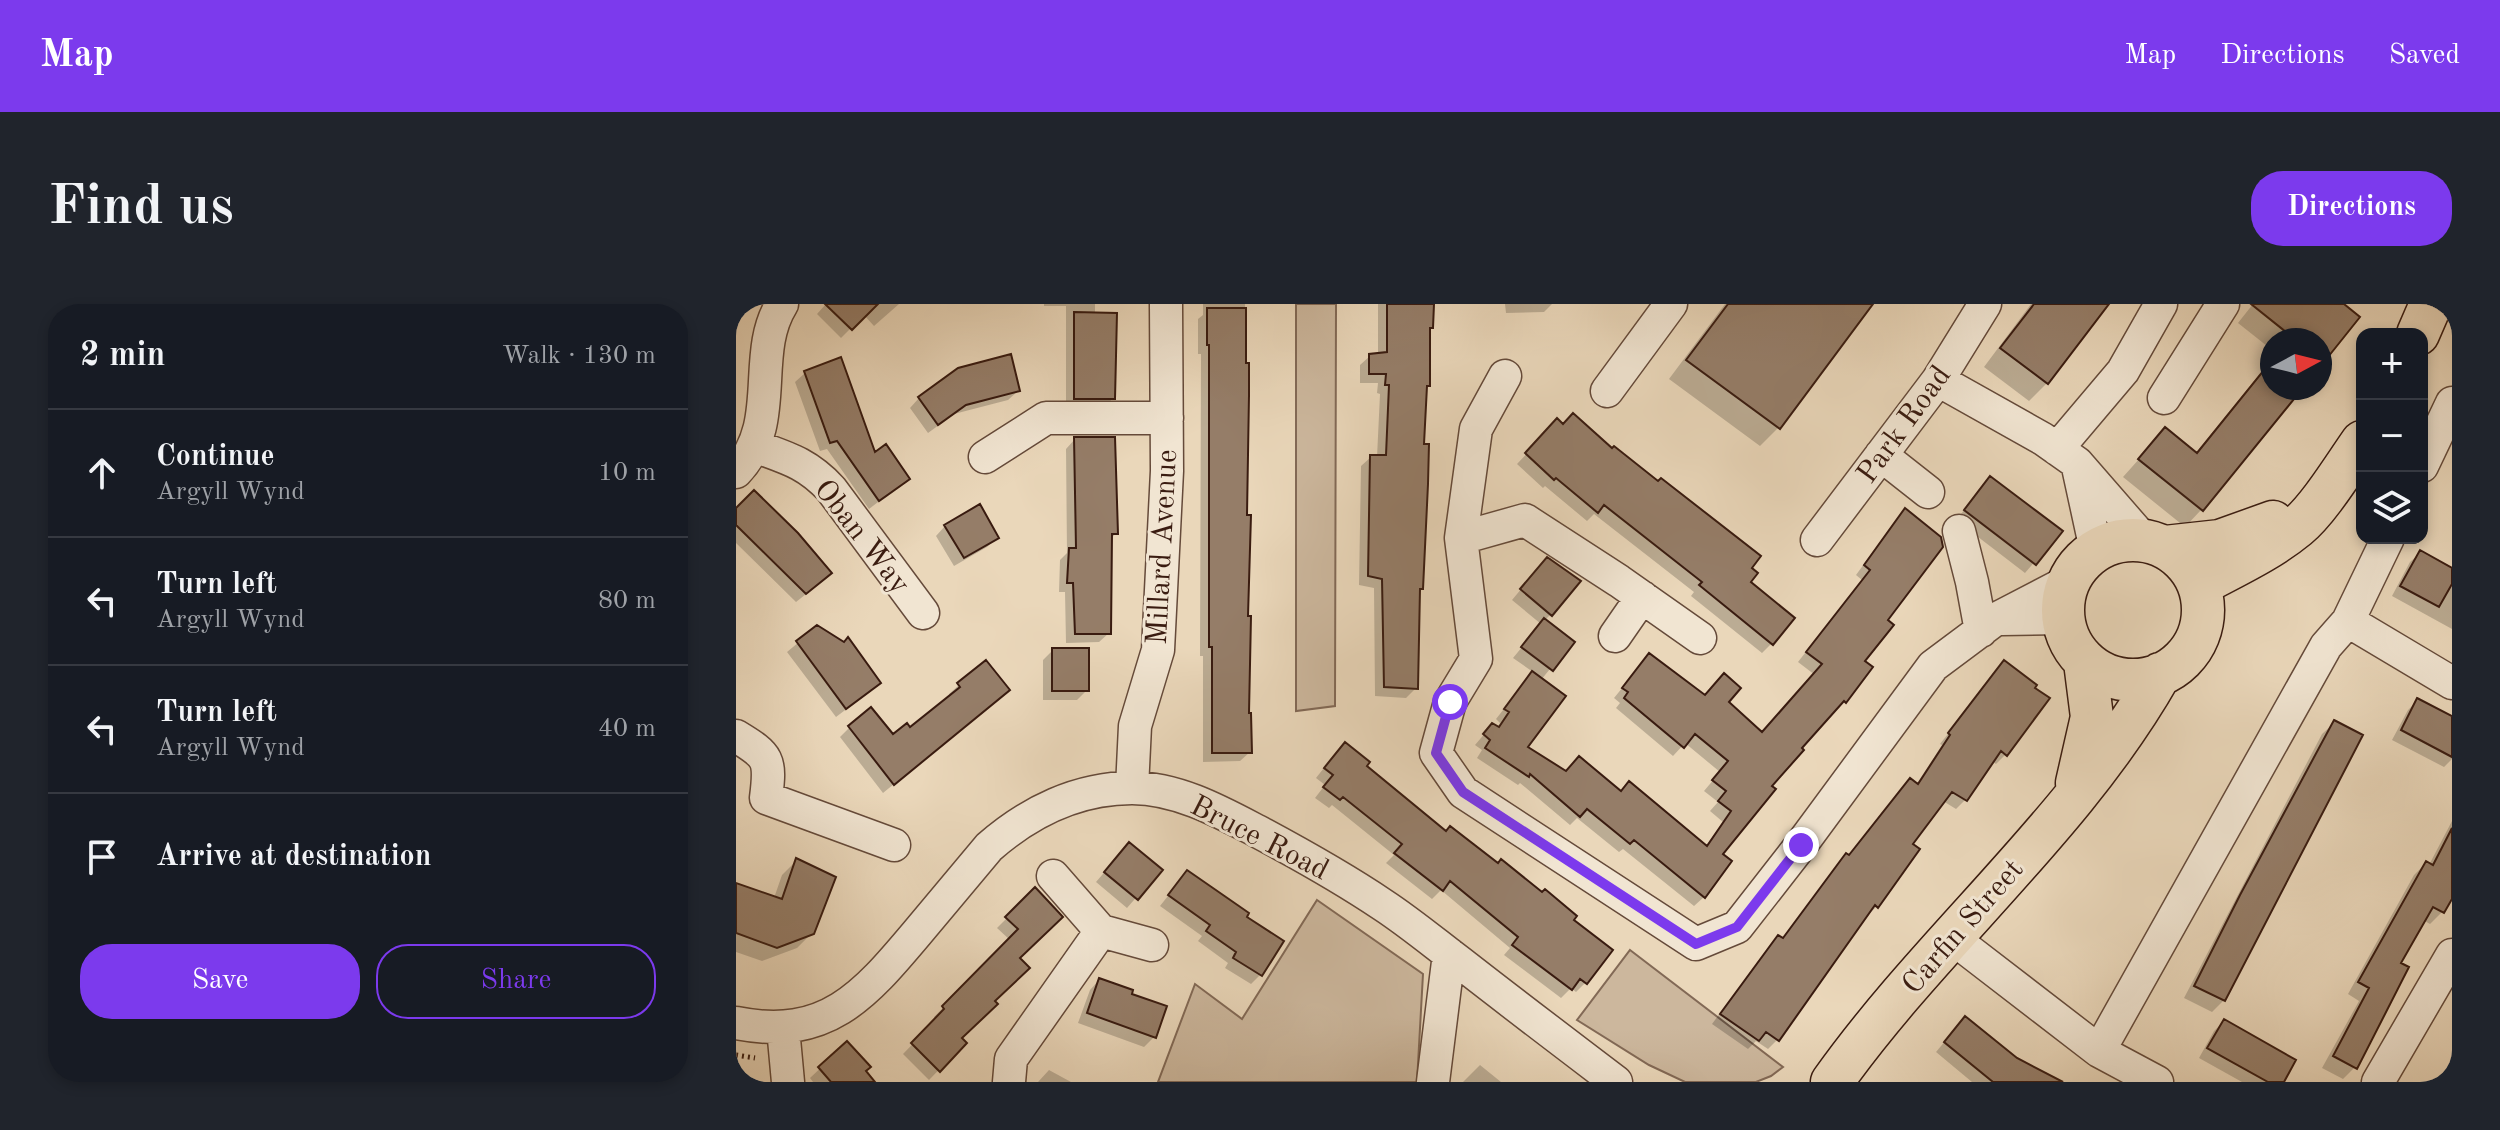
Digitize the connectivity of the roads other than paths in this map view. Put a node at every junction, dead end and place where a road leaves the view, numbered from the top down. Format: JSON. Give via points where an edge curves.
{"nodes":[{"id":1,"x":782,"y":304,"type":"edge"},
{"id":2,"x":1166,"y":304,"type":"edge"},
{"id":3,"x":1671,"y":304,"type":"edge"},
{"id":4,"x":1985,"y":304,"type":"edge"},
{"id":5,"x":2161,"y":304,"type":"edge"},
{"id":6,"x":2223,"y":304,"type":"edge"},
{"id":7,"x":2431,"y":304,"type":"edge"},
{"id":8,"x":2421,"y":328,"type":"edge"},
{"id":9,"x":1505,"y":376,"type":"dead end"},
{"id":10,"x":1938,"y":380,"type":"junction"},
{"id":11,"x":1607,"y":391,"type":"dead end"},
{"id":12,"x":2164,"y":398,"type":"dead end"},
{"id":13,"x":2452,"y":403,"type":"edge"},
{"id":14,"x":1167,"y":418,"type":"junction"},
{"id":15,"x":2356,"y":451,"type":"edge"},
{"id":16,"x":2428,"y":453,"type":"edge"},
{"id":17,"x":1881,"y":455,"type":"junction"},
{"id":18,"x":2067,"y":456,"type":"junction"},
{"id":19,"x":985,"y":457,"type":"dead end"},
{"id":20,"x":745,"y":459,"type":"edge"},
{"id":21,"x":2332,"y":486,"type":"junction"},
{"id":22,"x":1928,"y":492,"type":"dead end"},
{"id":23,"x":1959,"y":531,"type":"dead end"},
{"id":24,"x":1461,"y":538,"type":"junction"},
{"id":25,"x":1817,"y":540,"type":"dead end"},
{"id":26,"x":2154,"y":544,"type":"junction"},
{"id":27,"x":2385,"y":544,"type":"edge"},
{"id":28,"x":2096,"y":550,"type":"junction"},
{"id":29,"x":2199,"y":585,"type":"junction"},
{"id":30,"x":1642,"y":597,"type":"junction"},
{"id":31,"x":2066,"y":600,"type":"junction"},
{"id":32,"x":923,"y":613,"type":"dead end"},
{"id":33,"x":2348,"y":621,"type":"junction"},
{"id":34,"x":1988,"y":625,"type":"junction"},
{"id":35,"x":1615,"y":636,"type":"dead end"},
{"id":36,"x":1700,"y":638,"type":"dead end"},
{"id":37,"x":2085,"y":662,"type":"junction"},
{"id":38,"x":2160,"y":674,"type":"junction"},
{"id":39,"x":2452,"y":683,"type":"edge"},
{"id":40,"x":736,"y":736,"type":"edge"},
{"id":41,"x":1132,"y":788,"type":"junction"},
{"id":42,"x":2072,"y":800,"type":"junction"},
{"id":43,"x":894,"y":845,"type":"dead end"},
{"id":44,"x":1053,"y":876,"type":"dead end"},
{"id":45,"x":1101,"y":931,"type":"junction"},
{"id":46,"x":1951,"y":937,"type":"junction"},
{"id":47,"x":1152,"y":945,"type":"dead end"},
{"id":48,"x":1449,"y":954,"type":"junction"},
{"id":49,"x":2452,"y":955,"type":"edge"},
{"id":50,"x":736,"y":1023,"type":"edge"},
{"id":51,"x":783,"y":1028,"type":"junction"},
{"id":52,"x":2099,"y":1051,"type":"junction"},
{"id":53,"x":1842,"y":1067,"type":"edge"},
{"id":54,"x":788,"y":1082,"type":"edge"},
{"id":55,"x":1009,"y":1082,"type":"edge"},
{"id":56,"x":1433,"y":1082,"type":"edge"},
{"id":57,"x":1616,"y":1082,"type":"edge"},
{"id":58,"x":1815,"y":1082,"type":"edge"},
{"id":59,"x":2157,"y":1082,"type":"edge"},
{"id":60,"x":2378,"y":1082,"type":"edge"}],
"edges":[{"from":1,"to":20,"type":"street","via":[[768,352],[763,418]]},
{"from":2,"to":14,"type":"street","name":"Millard Avenue"},
{"from":3,"to":11,"type":"street"},
{"from":4,"to":10,"type":"street","name":"Park Road"},
{"from":5,"to":18,"type":"street"},
{"from":6,"to":12,"type":"street"},
{"from":7,"to":8,"type":"main road"},
{"from":9,"to":24,"type":"street","via":[[1476,429]]},
{"from":10,"to":17,"type":"street","name":"Park Road"},
{"from":10,"to":18,"type":"street"},
{"from":13,"to":16,"type":"street"},
{"from":14,"to":19,"type":"street","via":[[1046,418]]},
{"from":14,"to":41,"type":"street","name":"Millard Avenue","via":[[1158,650],[1135,726]]},
{"from":15,"to":21,"type":"main road"},
{"from":17,"to":22,"type":"street"},
{"from":17,"to":25,"type":"street","name":"Park Road"},
{"from":18,"to":26,"type":"street"},
{"from":18,"to":28,"type":"street"},
{"from":20,"to":32,"type":"street","name":"Oban Way","via":[[790,459],[814,472]]},
{"from":21,"to":26,"type":"main road","via":[[2268,525],[2220,541]]},
{"from":21,"to":29,"type":"main road","via":[[2298,526]]},
{"from":23,"to":34,"type":"street"},
{"from":24,"to":30,"type":"street","via":[[1525,520]]},
{"from":24,"to":34,"type":"street","via":[[1476,659],[1450,702],[1436,753],[1463,792],[1696,944],[1737,927],[1933,666]]},
{"from":26,"to":28,"type":"main road","via":[[2120,541]]},
{"from":26,"to":29,"type":"main road","via":[[2190,568]]},
{"from":27,"to":33,"type":"street"},
{"from":28,"to":31,"type":"main road","via":[[2082,561]]},
{"from":29,"to":38,"type":"main road","via":[[2203,603],[2198,638],[2185,659]]},
{"from":30,"to":35,"type":"street"},
{"from":30,"to":36,"type":"street"},
{"from":31,"to":34,"type":"street"},
{"from":31,"to":37,"type":"main road","via":[[2070,642]]},
{"from":33,"to":39,"type":"street"},
{"from":33,"to":52,"type":"street","via":[[2326,646]]},
{"from":37,"to":38,"type":"main road","via":[[2118,679],[2142,681]]},
{"from":37,"to":42,"type":"main road","name":"Carfin Street","via":[[2092,717]]},
{"from":38,"to":42,"type":"main road","name":"Carfin Street"},
{"from":40,"to":43,"type":"street","via":[[761,751],[769,772],[766,798]]},
{"from":41,"to":48,"type":"street","name":"Bruce Road","via":[[1193,800],[1240,822],[1386,907]]},
{"from":41,"to":51,"type":"street","name":"Bruce Road","via":[[1083,795],[1029,816],[989,847],[865,991],[823,1018]]},
{"from":42,"to":46,"type":"main road","name":"Carfin Street"},
{"from":44,"to":45,"type":"street"},
{"from":45,"to":47,"type":"street"},
{"from":45,"to":55,"type":"street","via":[[1011,1059]]},
{"from":46,"to":52,"type":"street"},
{"from":46,"to":53,"type":"main road","name":"Carfin Street"},
{"from":48,"to":56,"type":"street"},
{"from":48,"to":57,"type":"street","name":"Bruce Road"},
{"from":49,"to":60,"type":"street"},
{"from":50,"to":51,"type":"street","name":"Bruce Road"},
{"from":51,"to":54,"type":"street"},
{"from":52,"to":59,"type":"street"},
{"from":53,"to":58,"type":"main road","name":"Carfin Street"}]}
